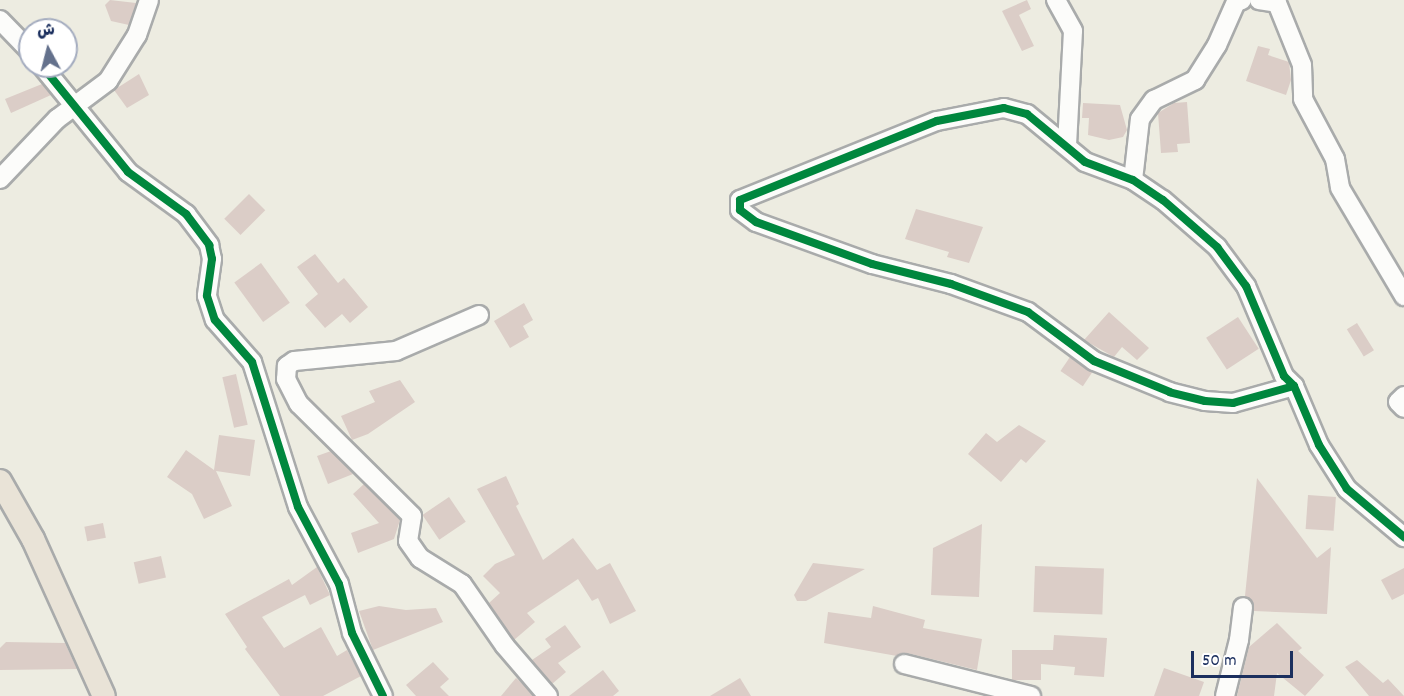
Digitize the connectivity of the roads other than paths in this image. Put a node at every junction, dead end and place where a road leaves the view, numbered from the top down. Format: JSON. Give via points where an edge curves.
{"nodes":[{"id":1,"x":149,"y":0,"type":"edge"},
{"id":2,"x":1056,"y":0,"type":"edge"},
{"id":3,"x":1242,"y":0,"type":"edge"},
{"id":4,"x":1259,"y":0,"type":"edge"},
{"id":5,"x":0,"y":20,"type":"edge"},
{"id":6,"x":18,"y":39,"type":"edge"},
{"id":7,"x":52,"y":78,"type":"edge"},
{"id":8,"x":74,"y":106,"type":"junction"},
{"id":9,"x":1067,"y":144,"type":"junction"},
{"id":10,"x":0,"y":179,"type":"edge"},
{"id":11,"x":1133,"y":180,"type":"junction"},
{"id":12,"x":1404,"y":296,"type":"edge"},
{"id":13,"x":478,"y":315,"type":"dead end"},
{"id":14,"x":1294,"y":386,"type":"junction"},
{"id":15,"x":1404,"y":396,"type":"edge"},
{"id":16,"x":1404,"y":408,"type":"edge"},
{"id":17,"x":0,"y":481,"type":"edge"},
{"id":18,"x":1404,"y":537,"type":"edge"},
{"id":19,"x":1243,"y":607,"type":"dead end"},
{"id":20,"x":904,"y":664,"type":"dead end"},
{"id":21,"x":104,"y":696,"type":"edge"},
{"id":22,"x":383,"y":696,"type":"edge"},
{"id":23,"x":548,"y":696,"type":"edge"},
{"id":24,"x":1031,"y":696,"type":"edge"},
{"id":25,"x":1225,"y":696,"type":"edge"}],
"edges":[{"from":1,"to":8,"type":"street","via":[[147,15],[108,81]]},
{"from":2,"to":9,"type":"street","via":[[1073,31]]},
{"from":3,"to":11,"type":"street","via":[[1236,2],[1217,45],[1195,80],[1154,100],[1140,118]]},
{"from":4,"to":12,"type":"street","via":[[1277,3],[1302,64],[1303,99],[1335,159],[1340,188]]},
{"from":5,"to":6,"type":"street"},
{"from":7,"to":8,"type":"street"},
{"from":8,"to":10,"type":"street"},
{"from":8,"to":22,"type":"street","via":[[128,172],[186,213],[209,245],[212,259],[207,296],[215,320],[252,362],[298,507],[339,584],[352,633]]},
{"from":9,"to":11,"type":"street","via":[[1085,162]]},
{"from":9,"to":14,"type":"street","via":[[1028,114],[1004,108],[985,110],[937,121],[747,194],[740,200],[740,210],[756,222],[817,245],[951,284],[1028,312],[1094,361],[1170,392],[1204,401],[1233,403]]},
{"from":11,"to":14,"type":"street","via":[[1163,200],[1227,258],[1262,316],[1284,376]]},
{"from":13,"to":23,"type":"street","via":[[396,351],[294,361],[287,366],[286,379],[299,404],[412,516],[408,541],[420,558],[462,584],[505,645]]},
{"from":14,"to":18,"type":"street","via":[[1319,445],[1347,489]]},
{"from":15,"to":16,"type":"street","via":[[1398,402]]},
{"from":17,"to":21,"type":"main road","via":[[33,539]]},
{"from":19,"to":25,"type":"street"},
{"from":20,"to":24,"type":"street"}]}
